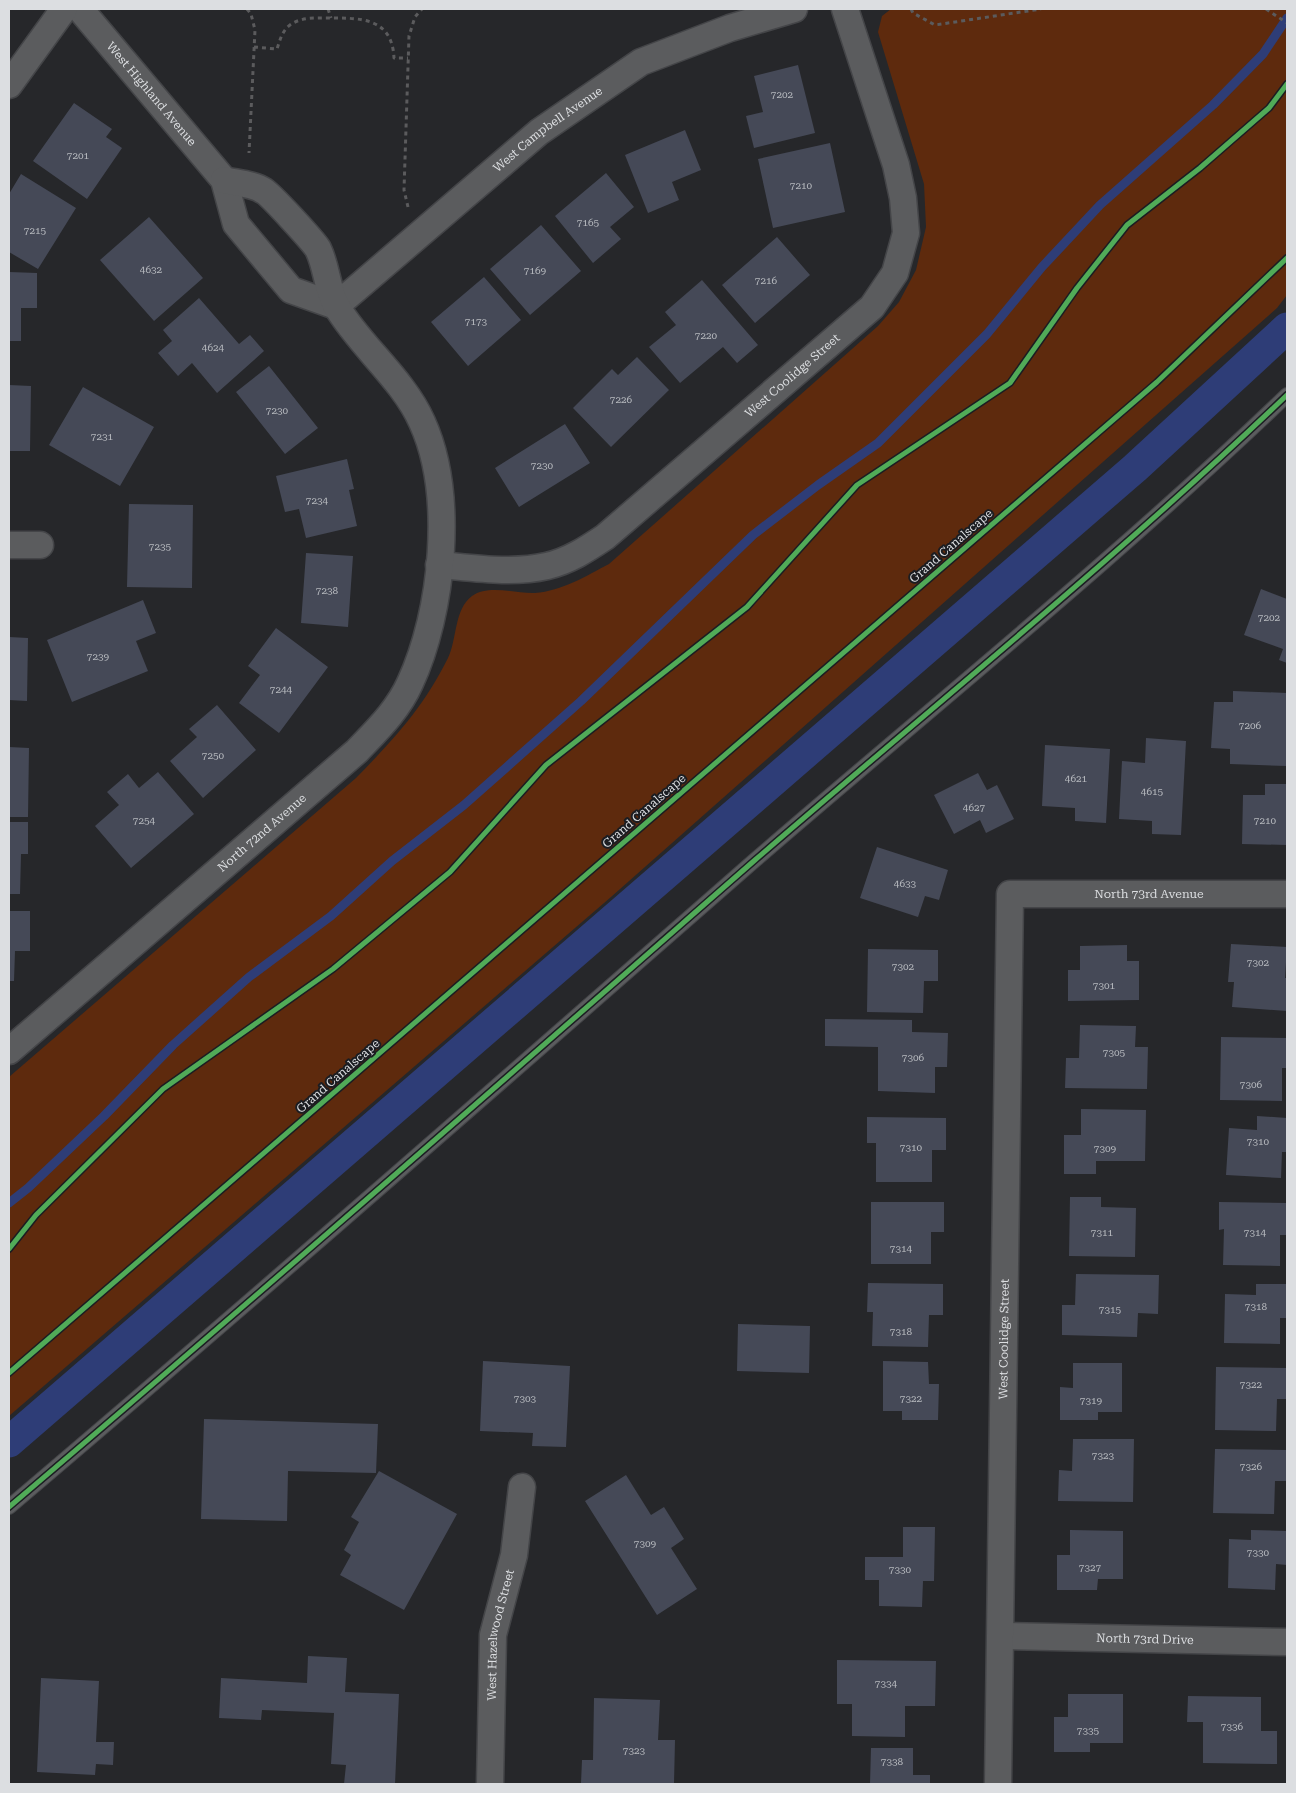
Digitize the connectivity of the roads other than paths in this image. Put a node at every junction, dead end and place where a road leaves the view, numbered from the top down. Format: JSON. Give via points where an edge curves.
{"nodes":[{"id":1,"x":64,"y":9,"type":"edge"},
{"id":2,"x":80,"y":9,"type":"edge"},
{"id":3,"x":794,"y":9,"type":"edge"},
{"id":4,"x":846,"y":9,"type":"edge"},
{"id":5,"x":9,"y":85,"type":"edge"},
{"id":6,"x":224,"y":180,"type":"junction"},
{"id":7,"x":336,"y":306,"type":"junction"},
{"id":8,"x":1287,"y":395,"type":"edge"},
{"id":9,"x":9,"y":545,"type":"edge"},
{"id":10,"x":40,"y":545,"type":"dead end"},
{"id":11,"x":439,"y":565,"type":"junction"},
{"id":12,"x":1010,"y":894,"type":"joint"},
{"id":13,"x":1287,"y":894,"type":"edge"},
{"id":14,"x":9,"y":1050,"type":"edge"},
{"id":15,"x":522,"y":1487,"type":"dead end"},
{"id":16,"x":9,"y":1508,"type":"edge"},
{"id":17,"x":1001,"y":1636,"type":"junction"},
{"id":18,"x":1287,"y":1642,"type":"edge"},
{"id":19,"x":490,"y":1784,"type":"edge"},
{"id":20,"x":998,"y":1784,"type":"edge"}],
"edges":[{"from":1,"to":5,"type":"street"},
{"from":2,"to":6,"type":"street","name":"West Highland Avenue"},
{"from":3,"to":7,"type":"street","name":"West Campbell Avenue","via":[[730,28],[641,62],[539,132]]},
{"from":4,"to":11,"type":"street","name":"West Coolidge Street","via":[[896,165],[903,198],[906,233],[895,273],[872,308],[606,537],[578,554],[547,566],[518,569]]},
{"from":6,"to":7,"type":"street","name":"West Highland Avenue","via":[[236,224],[291,290]]},
{"from":6,"to":7,"type":"street","via":[[264,190],[317,249]]},
{"from":7,"to":11,"type":"street","via":[[402,389],[436,455],[440,486]]},
{"from":8,"to":16,"type":"lane","via":[[1193,484]]},
{"from":9,"to":10,"type":"street"},
{"from":11,"to":14,"type":"street","name":"North 72nd Avenue","via":[[428,636],[410,684],[390,717],[357,751]]},
{"from":12,"to":13,"type":"street","name":"North 73rd Avenue"},
{"from":12,"to":17,"type":"street","name":"West Coolidge Street"},
{"from":15,"to":19,"type":"street","name":"West Hazelwood Street","via":[[514,1555],[493,1635]]},
{"from":17,"to":18,"type":"street","name":"North 73rd Drive"},
{"from":17,"to":20,"type":"street","name":"West Coolidge Street"}]}
